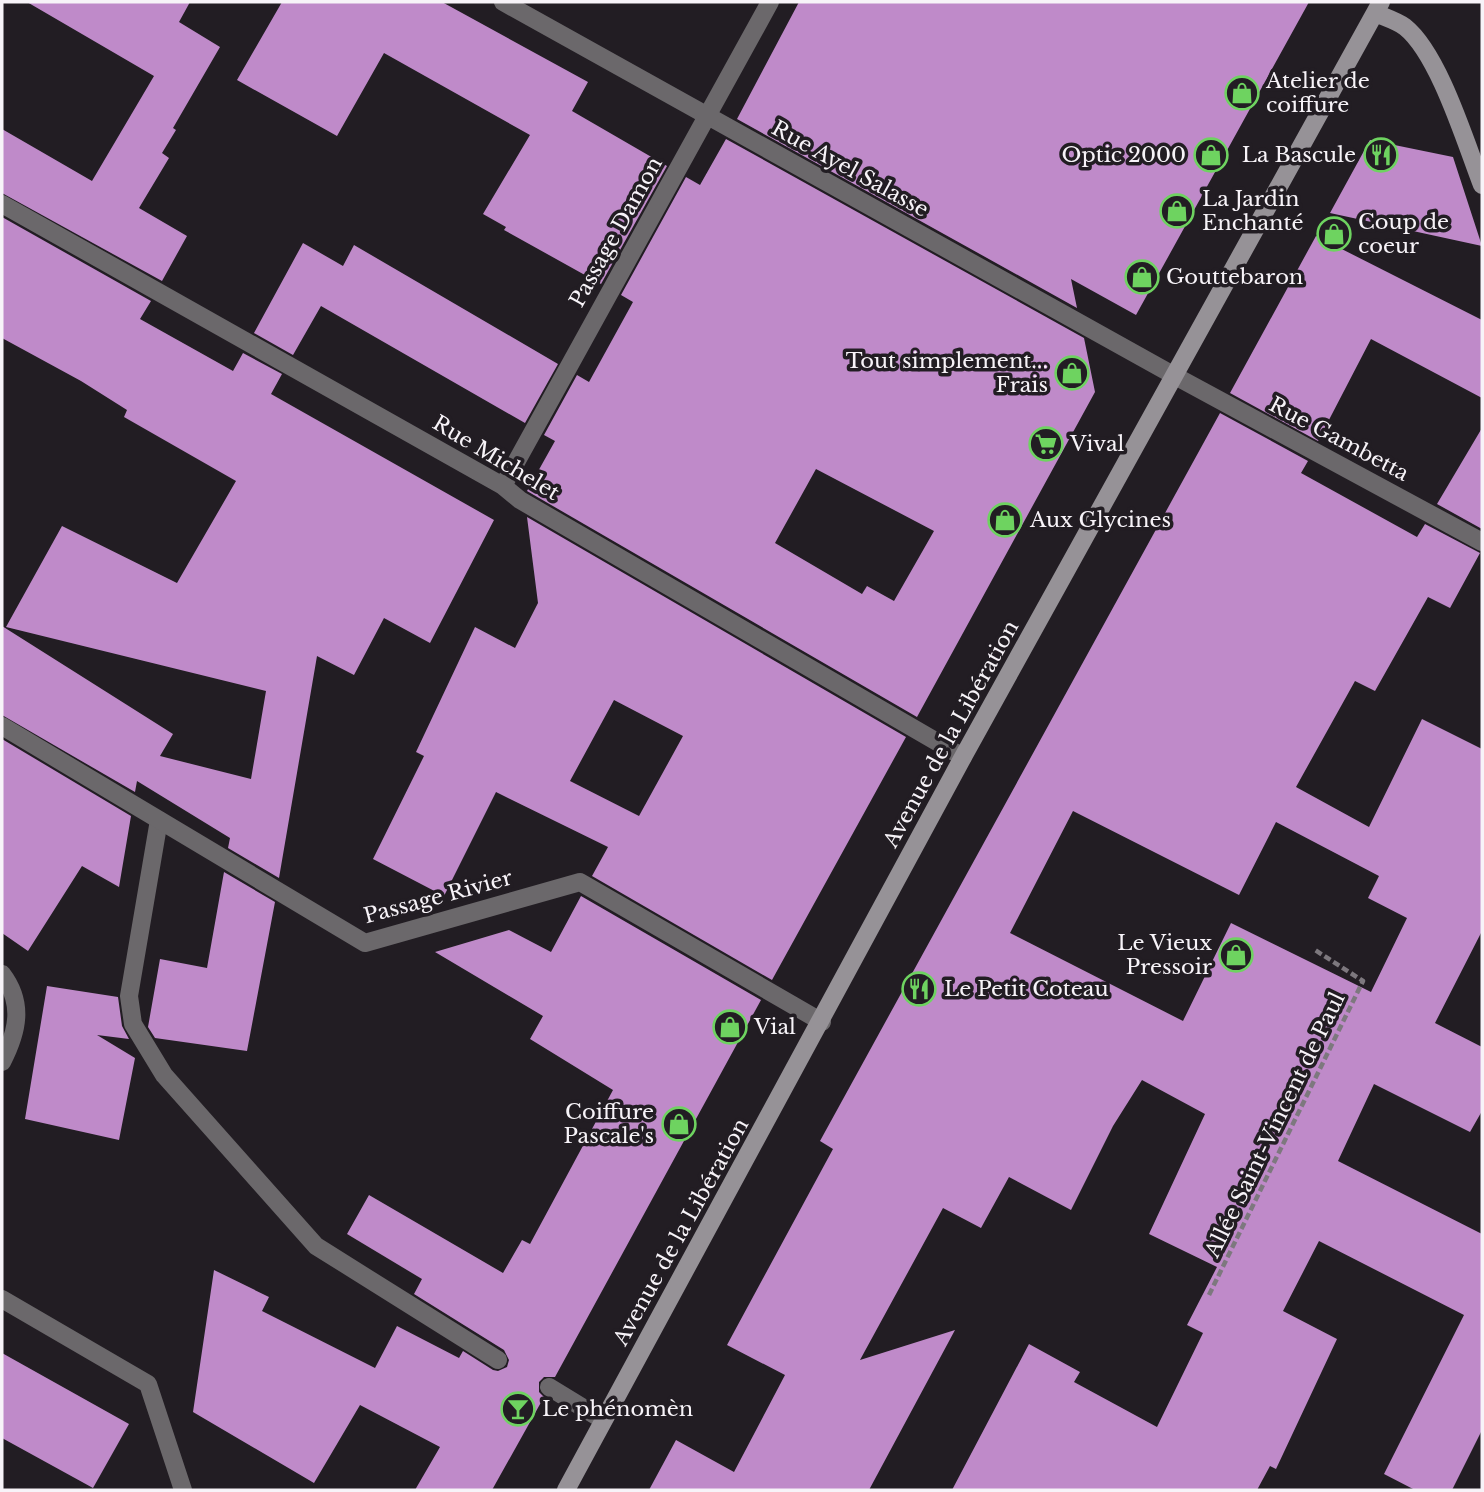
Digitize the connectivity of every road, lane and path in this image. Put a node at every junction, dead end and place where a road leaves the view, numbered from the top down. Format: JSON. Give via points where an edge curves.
{"nodes":[{"id":1,"x":503,"y":2,"type":"edge"},
{"id":2,"x":770,"y":2,"type":"edge"},
{"id":3,"x":1378,"y":7,"type":"edge"},
{"id":4,"x":707,"y":115,"type":"junction"},
{"id":5,"x":1482,"y":186,"type":"edge"},
{"id":6,"x":2,"y":204,"type":"edge"},
{"id":7,"x":1175,"y":376,"type":"junction"},
{"id":8,"x":503,"y":486,"type":"junction"},
{"id":9,"x":1482,"y":542,"type":"edge"},
{"id":10,"x":2,"y":726,"type":"edge"},
{"id":11,"x":964,"y":757,"type":"junction"},
{"id":12,"x":159,"y":820,"type":"junction"},
{"id":13,"x":1315,"y":950,"type":"dead end"},
{"id":14,"x":2,"y":974,"type":"edge"},
{"id":15,"x":822,"y":1022,"type":"junction"},
{"id":16,"x":2,"y":1062,"type":"edge"},
{"id":17,"x":1209,"y":1295,"type":"dead end"},
{"id":18,"x":2,"y":1299,"type":"edge"},
{"id":19,"x":498,"y":1360,"type":"dead end"},
{"id":20,"x":549,"y":1387,"type":"dead end"},
{"id":21,"x":603,"y":1420,"type":"junction"},
{"id":22,"x":183,"y":1490,"type":"edge"},
{"id":23,"x":566,"y":1490,"type":"edge"}],
"edges":[{"from":1,"to":4,"type":"street","name":"Rue Ayel Salasse"},
{"from":2,"to":4,"type":"street","name":"Passage Damon"},
{"from":3,"to":5,"type":"street","via":[[1405,27],[1428,57]]},
{"from":3,"to":7,"type":"street","name":"Avenue de la Libération"},
{"from":4,"to":7,"type":"street","name":"Rue Ayel Salasse"},
{"from":4,"to":8,"type":"street","name":"Passage Damon"},
{"from":6,"to":8,"type":"street","name":"Rue Michelet"},
{"from":7,"to":9,"type":"street","name":"Rue Gambetta"},
{"from":7,"to":11,"type":"street","name":"Avenue de la Libération"},
{"from":8,"to":11,"type":"street","name":"Rue Michelet"},
{"from":10,"to":12,"type":"street","name":"Passage Rivier"},
{"from":11,"to":15,"type":"street","name":"Avenue de la Libération"},
{"from":12,"to":15,"type":"street","name":"Passage Rivier","via":[[365,943],[580,882]]},
{"from":12,"to":19,"type":"street","via":[[129,996],[133,1024],[164,1075],[316,1246]]},
{"from":13,"to":17,"type":"path","name":"Allée Saint-Vincent de Paul","via":[[1363,981]]},
{"from":14,"to":16,"type":"street","via":[[19,1008],[13,1042]]},
{"from":15,"to":21,"type":"street","name":"Avenue de la Libération"},
{"from":18,"to":22,"type":"street","via":[[148,1384]]},
{"from":20,"to":21,"type":"street"},
{"from":21,"to":23,"type":"street","name":"Avenue de la Libération"}]}
